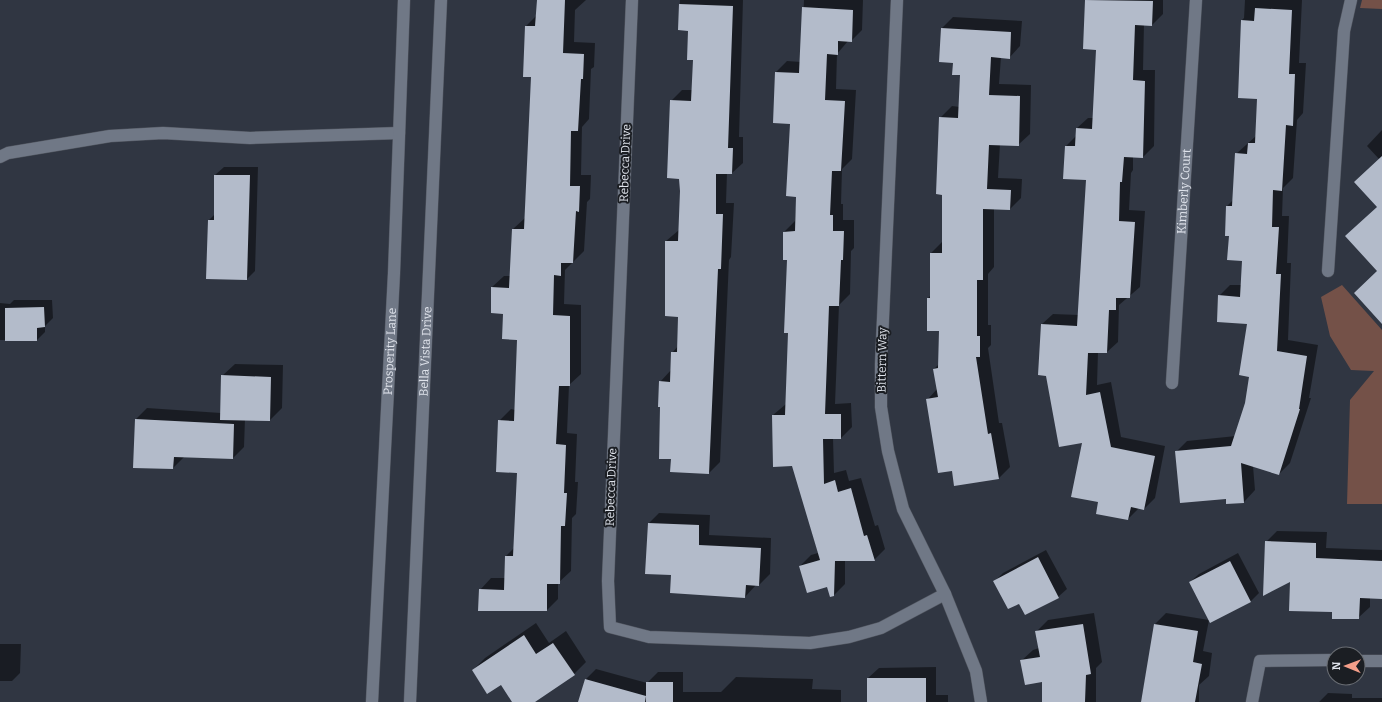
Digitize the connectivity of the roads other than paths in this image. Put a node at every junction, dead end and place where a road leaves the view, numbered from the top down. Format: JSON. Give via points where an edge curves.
{"nodes":[{"id":1,"x":404,"y":0,"type":"edge"},
{"id":2,"x":441,"y":0,"type":"edge"},
{"id":3,"x":632,"y":0,"type":"edge"},
{"id":4,"x":897,"y":0,"type":"edge"},
{"id":5,"x":1196,"y":0,"type":"edge"},
{"id":6,"x":1351,"y":0,"type":"edge"},
{"id":7,"x":399,"y":133,"type":"junction"},
{"id":8,"x":0,"y":157,"type":"edge"},
{"id":9,"x":1328,"y":271,"type":"dead end"},
{"id":10,"x":1172,"y":383,"type":"dead end"},
{"id":11,"x":945,"y":594,"type":"junction"},
{"id":12,"x":1326,"y":660,"type":"edge"},
{"id":13,"x":1366,"y":661,"type":"edge"},
{"id":14,"x":1382,"y":661,"type":"edge"},
{"id":15,"x":372,"y":702,"type":"edge"},
{"id":16,"x":410,"y":702,"type":"edge"},
{"id":17,"x":981,"y":702,"type":"edge"},
{"id":18,"x":1252,"y":702,"type":"edge"}],
"edges":[{"from":1,"to":7,"type":"street","name":"Prosperity Lane"},
{"from":2,"to":16,"type":"street","name":"Bella Vista Drive"},
{"from":3,"to":11,"type":"street","name":"Rebecca Drive","via":[[608,581],[610,626],[650,637],[810,643],[849,637],[881,628]]},
{"from":4,"to":11,"type":"street","name":"Bittern Way","via":[[881,407],[888,451],[903,509]]},
{"from":5,"to":10,"type":"street","name":"Kimberly Court"},
{"from":6,"to":9,"type":"street","via":[[1344,31]]},
{"from":7,"to":8,"type":"street","via":[[250,138],[163,133],[110,136]]},
{"from":7,"to":15,"type":"street","name":"Prosperity Lane"},
{"from":11,"to":17,"type":"street","name":"Bittern Way","via":[[976,671]]},
{"from":12,"to":18,"type":"street","via":[[1260,662]]},
{"from":13,"to":14,"type":"street"}]}
